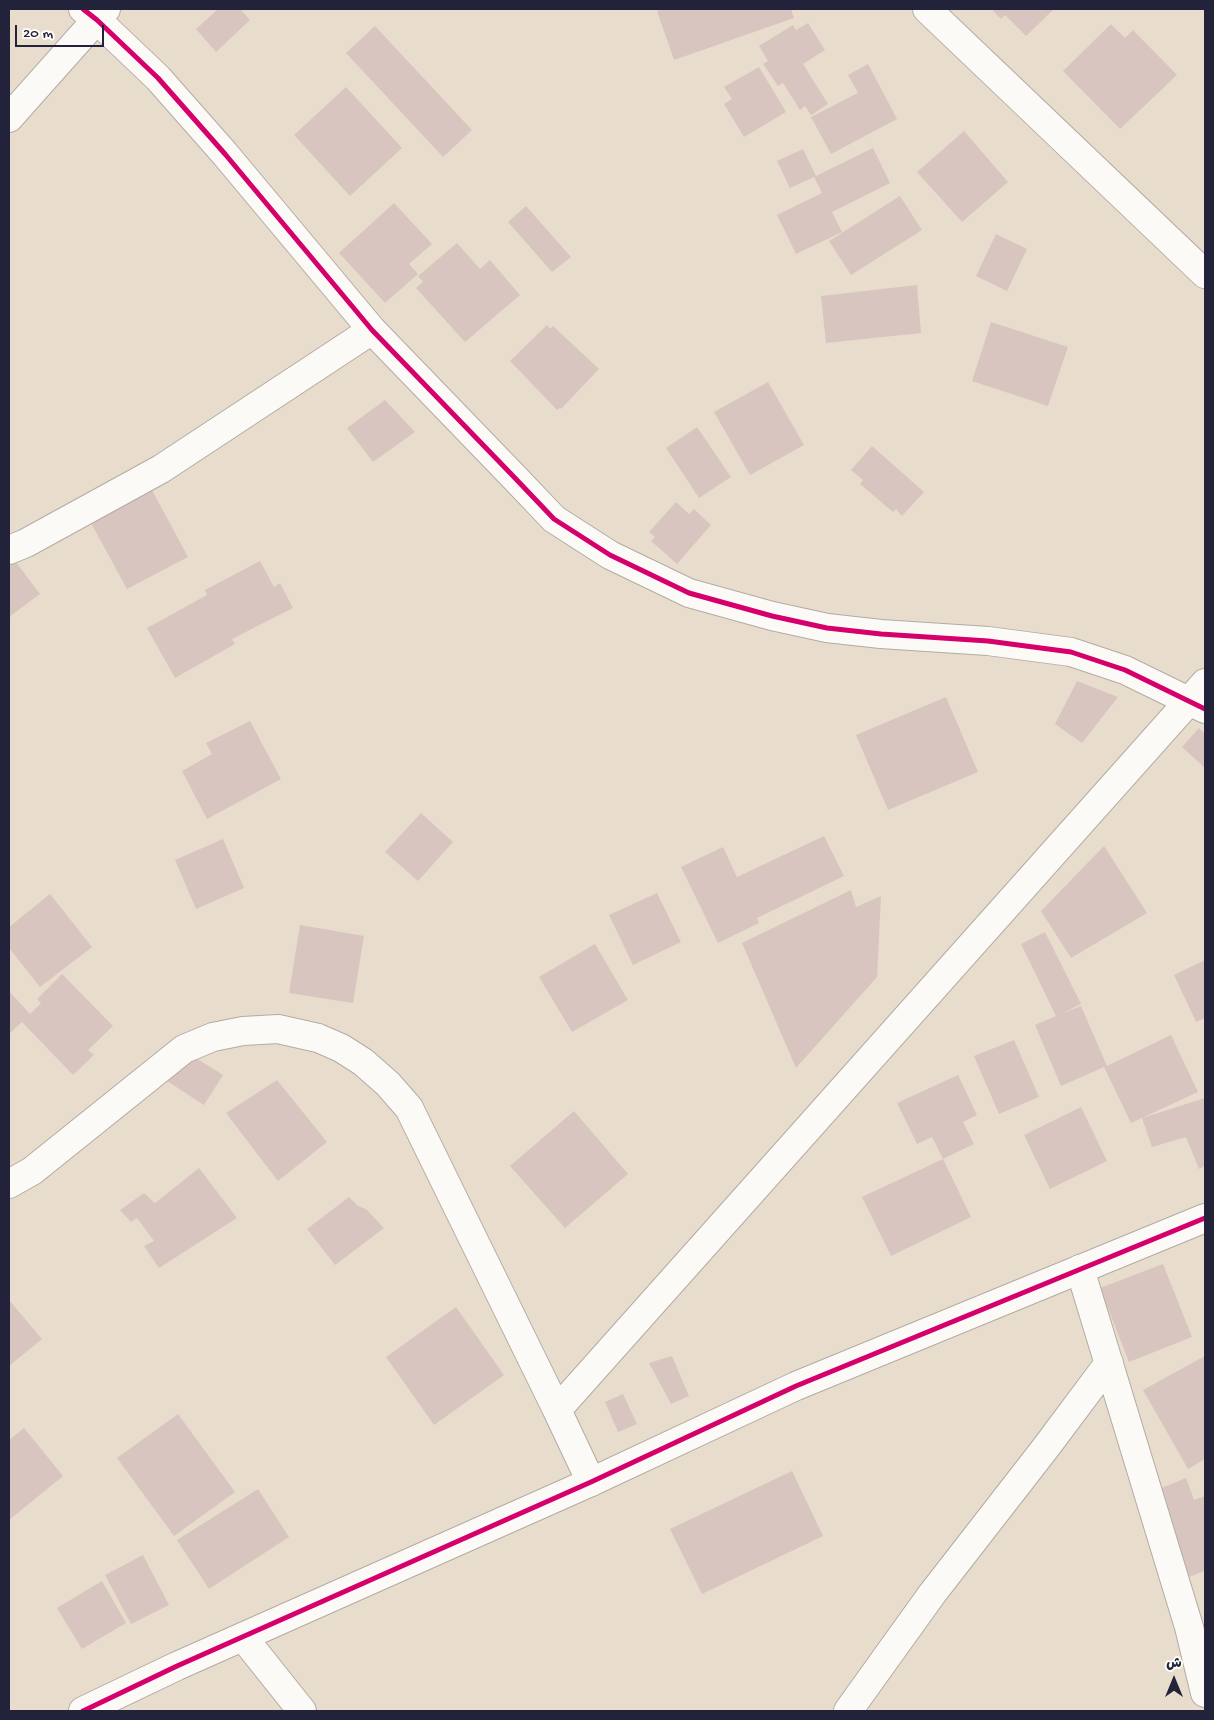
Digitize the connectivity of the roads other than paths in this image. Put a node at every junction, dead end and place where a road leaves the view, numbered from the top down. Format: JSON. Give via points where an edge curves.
{"nodes":[{"id":1,"x":927,"y":9,"type":"edge"},
{"id":2,"x":95,"y":12,"type":"edge"},
{"id":3,"x":9,"y":118,"type":"edge"},
{"id":4,"x":1205,"y":274,"type":"edge"},
{"id":5,"x":372,"y":330,"type":"junction"},
{"id":6,"x":9,"y":550,"type":"edge"},
{"id":7,"x":1200,"y":698,"type":"edge"},
{"id":8,"x":9,"y":1184,"type":"edge"},
{"id":9,"x":1205,"y":1218,"type":"edge"},
{"id":10,"x":1080,"y":1269,"type":"junction"},
{"id":11,"x":1109,"y":1363,"type":"junction"},
{"id":12,"x":556,"y":1410,"type":"junction"},
{"id":13,"x":591,"y":1482,"type":"junction"},
{"id":14,"x":1197,"y":1621,"type":"edge"},
{"id":15,"x":243,"y":1637,"type":"junction"},
{"id":16,"x":1205,"y":1693,"type":"edge"},
{"id":17,"x":83,"y":1711,"type":"edge"},
{"id":18,"x":302,"y":1711,"type":"edge"},
{"id":19,"x":848,"y":1711,"type":"edge"}],
"edges":[{"from":1,"to":4,"type":"street"},
{"from":2,"to":3,"type":"street"},
{"from":2,"to":5,"type":"street","via":[[225,154]]},
{"from":5,"to":6,"type":"street","via":[[161,469],[26,544]]},
{"from":5,"to":7,"type":"street","via":[[554,519],[610,555],[690,593],[827,628],[988,641],[1071,652]]},
{"from":7,"to":12,"type":"street"},
{"from":8,"to":12,"type":"street","via":[[32,1171],[184,1049],[213,1037],[242,1031],[278,1029],[318,1038],[363,1062],[409,1108]]},
{"from":9,"to":10,"type":"street"},
{"from":10,"to":11,"type":"street"},
{"from":10,"to":13,"type":"street","via":[[796,1386]]},
{"from":11,"to":14,"type":"street"},
{"from":11,"to":19,"type":"street","via":[[932,1594]]},
{"from":12,"to":13,"type":"street"},
{"from":13,"to":15,"type":"street"},
{"from":14,"to":16,"type":"street"},
{"from":15,"to":17,"type":"street"},
{"from":15,"to":18,"type":"street"}]}
